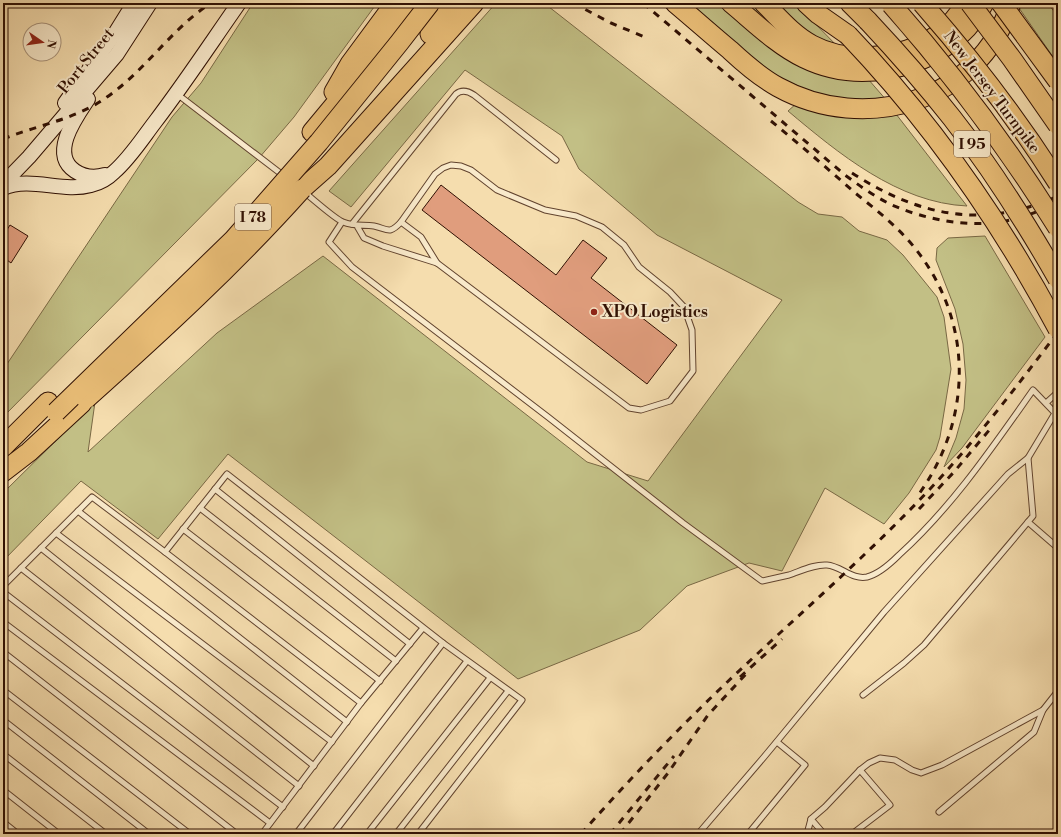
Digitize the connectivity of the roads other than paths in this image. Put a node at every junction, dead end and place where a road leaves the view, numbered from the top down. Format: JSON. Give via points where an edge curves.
{"nodes":[{"id":1,"x":134,"y":3,"type":"edge"},
{"id":2,"x":150,"y":3,"type":"edge"},
{"id":3,"x":239,"y":3,"type":"edge"},
{"id":4,"x":394,"y":3,"type":"edge"},
{"id":5,"x":414,"y":3,"type":"edge"},
{"id":6,"x":430,"y":3,"type":"edge"},
{"id":7,"x":455,"y":3,"type":"edge"},
{"id":8,"x":474,"y":3,"type":"edge"},
{"id":9,"x":675,"y":3,"type":"edge"},
{"id":10,"x":731,"y":3,"type":"edge"},
{"id":11,"x":764,"y":3,"type":"edge"},
{"id":12,"x":806,"y":3,"type":"edge"},
{"id":13,"x":820,"y":3,"type":"edge"},
{"id":14,"x":850,"y":3,"type":"edge"},
{"id":15,"x":891,"y":3,"type":"edge"},
{"id":16,"x":922,"y":3,"type":"edge"},
{"id":17,"x":976,"y":5,"type":"edge"},
{"id":18,"x":1007,"y":6,"type":"edge"},
{"id":19,"x":848,"y":35,"type":"junction"},
{"id":20,"x":117,"y":54,"type":"junction"},
{"id":21,"x":1058,"y":81,"type":"edge"},
{"id":22,"x":177,"y":94,"type":"junction"},
{"id":23,"x":55,"y":122,"type":"junction"},
{"id":24,"x":1058,"y":126,"type":"edge"},
{"id":25,"x":312,"y":132,"type":"junction"},
{"id":26,"x":556,"y":160,"type":"dead end"},
{"id":27,"x":115,"y":171,"type":"junction"},
{"id":28,"x":3,"y":174,"type":"edge"},
{"id":29,"x":1058,"y":183,"type":"edge"},
{"id":30,"x":3,"y":184,"type":"edge"},
{"id":31,"x":298,"y":187,"type":"junction"},
{"id":32,"x":3,"y":188,"type":"edge"},
{"id":33,"x":342,"y":222,"type":"junction"},
{"id":34,"x":401,"y":222,"type":"junction"},
{"id":35,"x":354,"y":225,"type":"junction"},
{"id":36,"x":1058,"y":228,"type":"edge"},
{"id":37,"x":437,"y":263,"type":"junction"},
{"id":38,"x":1058,"y":279,"type":"edge"},
{"id":39,"x":1058,"y":329,"type":"edge"},
{"id":40,"x":1058,"y":392,"type":"edge"},
{"id":41,"x":1058,"y":396,"type":"edge"},
{"id":42,"x":1046,"y":403,"type":"junction"},
{"id":43,"x":52,"y":407,"type":"junction"},
{"id":44,"x":1057,"y":414,"type":"edge"},
{"id":45,"x":3,"y":447,"type":"edge"},
{"id":46,"x":1028,"y":458,"type":"junction"},
{"id":47,"x":3,"y":466,"type":"edge"},
{"id":48,"x":3,"y":472,"type":"edge"},
{"id":49,"x":215,"y":489,"type":"junction"},
{"id":50,"x":200,"y":508,"type":"junction"},
{"id":51,"x":78,"y":511,"type":"junction"},
{"id":52,"x":1028,"y":522,"type":"junction"},
{"id":53,"x":183,"y":529,"type":"junction"},
{"id":54,"x":56,"y":533,"type":"junction"},
{"id":55,"x":40,"y":548,"type":"junction"},
{"id":56,"x":1058,"y":548,"type":"edge"},
{"id":57,"x":165,"y":552,"type":"junction"},
{"id":58,"x":21,"y":568,"type":"junction"},
{"id":59,"x":3,"y":586,"type":"edge"},
{"id":60,"x":3,"y":592,"type":"edge"},
{"id":61,"x":3,"y":622,"type":"edge"},
{"id":62,"x":423,"y":628,"type":"junction"},
{"id":63,"x":443,"y":643,"type":"junction"},
{"id":64,"x":410,"y":644,"type":"junction"},
{"id":65,"x":3,"y":652,"type":"edge"},
{"id":66,"x":396,"y":661,"type":"junction"},
{"id":67,"x":467,"y":661,"type":"junction"},
{"id":68,"x":490,"y":678,"type":"junction"},
{"id":69,"x":380,"y":681,"type":"junction"},
{"id":70,"x":3,"y":690,"type":"edge"},
{"id":71,"x":508,"y":691,"type":"junction"},
{"id":72,"x":1058,"y":691,"type":"edge"},
{"id":73,"x":863,"y":695,"type":"dead end"},
{"id":74,"x":361,"y":704,"type":"junction"},
{"id":75,"x":1043,"y":710,"type":"junction"},
{"id":76,"x":3,"y":720,"type":"edge"},
{"id":77,"x":347,"y":722,"type":"junction"},
{"id":78,"x":332,"y":742,"type":"junction"},
{"id":79,"x":777,"y":742,"type":"junction"},
{"id":80,"x":3,"y":754,"type":"edge"},
{"id":81,"x":314,"y":766,"type":"junction"},
{"id":82,"x":860,"y":770,"type":"junction"},
{"id":83,"x":299,"y":786,"type":"junction"},
{"id":84,"x":3,"y":790,"type":"edge"},
{"id":85,"x":282,"y":807,"type":"junction"},
{"id":86,"x":939,"y":812,"type":"dead end"},
{"id":87,"x":811,"y":819,"type":"junction"},
{"id":88,"x":3,"y":822,"type":"edge"},
{"id":89,"x":270,"y":823,"type":"junction"},
{"id":90,"x":18,"y":834,"type":"edge"},
{"id":91,"x":59,"y":834,"type":"edge"},
{"id":92,"x":106,"y":834,"type":"edge"},
{"id":93,"x":149,"y":834,"type":"edge"},
{"id":94,"x":190,"y":834,"type":"edge"},
{"id":95,"x":237,"y":834,"type":"edge"},
{"id":96,"x":262,"y":834,"type":"edge"},
{"id":97,"x":296,"y":834,"type":"edge"},
{"id":98,"x":333,"y":834,"type":"edge"},
{"id":99,"x":367,"y":834,"type":"edge"},
{"id":100,"x":396,"y":834,"type":"edge"},
{"id":101,"x":418,"y":834,"type":"edge"},
{"id":102,"x":698,"y":834,"type":"edge"},
{"id":103,"x":748,"y":834,"type":"edge"},
{"id":104,"x":807,"y":834,"type":"edge"},
{"id":105,"x":824,"y":834,"type":"edge"},
{"id":106,"x":852,"y":834,"type":"edge"}],
"edges":[{"from":1,"to":23,"type":"main road","name":"Port Street"},
{"from":2,"to":20,"type":"main road","name":"Port Street"},
{"from":3,"to":22,"type":"main road"},
{"from":4,"to":25,"type":"highway","via":[[350,64]]},
{"from":5,"to":25,"type":"highway","number":"I 78","via":[[366,67]]},
{"from":6,"to":43,"type":"highway","number":"I 78","bridge":true,"via":[[324,136],[234,239]]},
{"from":7,"to":31,"type":"highway","via":[[323,162]]},
{"from":8,"to":31,"type":"highway","via":[[328,166]]},
{"from":9,"to":18,"type":"highway","via":[[773,84],[810,101],[854,109],[902,105],[918,101],[946,87],[966,73],[981,57],[996,36]]},
{"from":10,"to":17,"type":"highway","via":[[799,56],[825,66],[857,71],[894,69],[925,59],[950,44],[964,31]]},
{"from":11,"to":17,"type":"highway","via":[[794,32],[812,45],[833,53],[859,57],[908,50],[926,42],[945,29],[960,13]]},
{"from":12,"to":19,"type":"highway"},
{"from":13,"to":19,"type":"highway"},
{"from":14,"to":38,"type":"highway","number":"I 95","bridge":true,"via":[[925,84],[976,149],[1022,218]]},
{"from":15,"to":36,"type":"highway","name":"New Jersey Turnpike","number":"I 95","bridge":true,"via":[[967,95],[1016,163]]},
{"from":16,"to":29,"type":"highway","name":"New Jersey Turnpike","bridge":true,"via":[[953,38],[999,98]]},
{"from":17,"to":24,"type":"highway","name":"New Jersey Turnpike","bridge":true},
{"from":18,"to":21,"type":"highway","bridge":true},
{"from":19,"to":39,"type":"highway","bridge":true,"via":[[943,146],[1016,255]]},
{"from":20,"to":23,"type":"main road","name":"Port Street"},
{"from":20,"to":27,"type":"main road","via":[[73,123],[64,148],[68,164],[80,174],[96,177]]},
{"from":22,"to":27,"type":"main road"},
{"from":22,"to":31,"type":"lane"},
{"from":23,"to":28,"type":"main road"},
{"from":23,"to":30,"type":"main road","via":[[29,157]]},
{"from":25,"to":43,"type":"highway","number":"I 78","via":[[244,210]]},
{"from":26,"to":35,"type":"lane","via":[[474,95],[460,91]]},
{"from":27,"to":32,"type":"main road","via":[[103,180],[79,187],[20,184]]},
{"from":31,"to":33,"type":"lane"},
{"from":31,"to":48,"type":"highway","bridge":true,"via":[[236,259],[175,318],[29,452]]},
{"from":33,"to":35,"type":"lane"},
{"from":33,"to":42,"type":"lane","via":[[329,242],[352,267],[762,581],[819,565],[833,566],[857,577],[868,577],[878,571],[911,544],[965,485],[1033,390]]},
{"from":34,"to":35,"type":"lane","via":[[395,228],[386,231],[373,226]]},
{"from":34,"to":37,"type":"lane","via":[[421,236]]},
{"from":34,"to":37,"type":"lane","via":[[435,174],[443,168],[461,166],[471,170],[497,190],[545,210],[576,216],[602,227],[624,246],[639,267],[684,307],[692,330],[693,371],[670,401],[641,410],[629,408]]},
{"from":35,"to":37,"type":"lane","via":[[364,238]]},
{"from":40,"to":42,"type":"lane"},
{"from":41,"to":42,"type":"lane"},
{"from":42,"to":44,"type":"lane"},
{"from":43,"to":45,"type":"highway","number":"I 78"},
{"from":43,"to":47,"type":"highway","number":"I 78"},
{"from":44,"to":46,"type":"lane"},
{"from":46,"to":52,"type":"lane","via":[[1033,516]]},
{"from":46,"to":79,"type":"lane","via":[[1008,474],[884,612]]},
{"from":49,"to":50,"type":"lane"},
{"from":49,"to":62,"type":"lane","via":[[227,474]]},
{"from":49,"to":64,"type":"lane"},
{"from":50,"to":53,"type":"lane"},
{"from":50,"to":66,"type":"lane"},
{"from":51,"to":54,"type":"lane"},
{"from":51,"to":57,"type":"lane","via":[[92,497]]},
{"from":51,"to":77,"type":"lane"},
{"from":52,"to":56,"type":"lane"},
{"from":52,"to":73,"type":"lane","via":[[924,646]]},
{"from":53,"to":57,"type":"lane"},
{"from":53,"to":69,"type":"lane"},
{"from":54,"to":55,"type":"lane"},
{"from":54,"to":78,"type":"lane"},
{"from":55,"to":58,"type":"lane"},
{"from":55,"to":81,"type":"lane"},
{"from":57,"to":74,"type":"lane"},
{"from":58,"to":59,"type":"lane"},
{"from":58,"to":83,"type":"lane"},
{"from":60,"to":85,"type":"lane"},
{"from":61,"to":89,"type":"lane"},
{"from":62,"to":63,"type":"lane"},
{"from":62,"to":64,"type":"lane"},
{"from":63,"to":67,"type":"lane"},
{"from":63,"to":97,"type":"lane"},
{"from":64,"to":66,"type":"lane"},
{"from":65,"to":95,"type":"lane"},
{"from":66,"to":69,"type":"lane"},
{"from":67,"to":68,"type":"lane"},
{"from":67,"to":98,"type":"lane"},
{"from":68,"to":71,"type":"lane"},
{"from":68,"to":99,"type":"lane"},
{"from":69,"to":74,"type":"lane"},
{"from":70,"to":94,"type":"lane"},
{"from":71,"to":100,"type":"lane"},
{"from":71,"to":101,"type":"lane","via":[[522,700]]},
{"from":72,"to":75,"type":"lane"},
{"from":74,"to":77,"type":"lane"},
{"from":75,"to":82,"type":"lane","via":[[942,765],[921,773],[895,760],[880,758]]},
{"from":75,"to":86,"type":"lane","via":[[1034,732]]},
{"from":76,"to":93,"type":"lane"},
{"from":77,"to":78,"type":"lane"},
{"from":78,"to":81,"type":"lane"},
{"from":79,"to":102,"type":"lane"},
{"from":79,"to":103,"type":"lane","via":[[805,765]]},
{"from":80,"to":92,"type":"lane"},
{"from":81,"to":83,"type":"lane"},
{"from":82,"to":87,"type":"lane"},
{"from":82,"to":106,"type":"lane","via":[[890,805]]},
{"from":83,"to":85,"type":"lane"},
{"from":84,"to":91,"type":"lane"},
{"from":85,"to":89,"type":"lane"},
{"from":87,"to":104,"type":"lane"},
{"from":87,"to":105,"type":"lane"},
{"from":88,"to":90,"type":"lane"},
{"from":89,"to":96,"type":"lane"}]}
